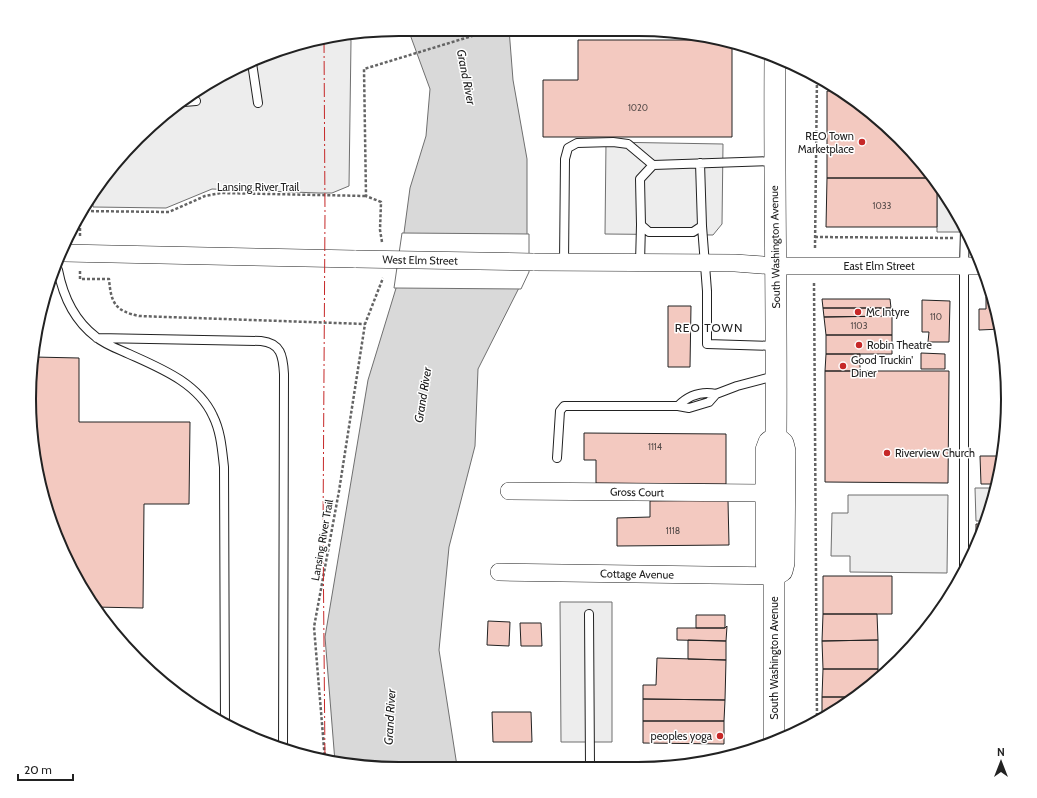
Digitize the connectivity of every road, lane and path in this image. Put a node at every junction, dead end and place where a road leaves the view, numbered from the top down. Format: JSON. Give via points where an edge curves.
{"nodes":[{"id":1,"x":472,"y":36,"type":"edge"},
{"id":2,"x":781,"y":66,"type":"edge"},
{"id":3,"x":253,"y":67,"type":"edge"},
{"id":4,"x":817,"y":83,"type":"edge"},
{"id":5,"x":191,"y":101,"type":"edge"},
{"id":6,"x":196,"y":101,"type":"dead end"},
{"id":7,"x":258,"y":103,"type":"dead end"},
{"id":8,"x":774,"y":161,"type":"junction"},
{"id":9,"x":700,"y":163,"type":"junction"},
{"id":10,"x":653,"y":165,"type":"junction"},
{"id":11,"x":366,"y":196,"type":"junction"},
{"id":12,"x":88,"y":212,"type":"edge"},
{"id":13,"x":641,"y":225,"type":"junction"},
{"id":14,"x":702,"y":226,"type":"junction"},
{"id":15,"x":76,"y":233,"type":"edge"},
{"id":16,"x":962,"y":234,"type":"edge"},
{"id":17,"x":815,"y":237,"type":"junction"},
{"id":18,"x":965,"y":240,"type":"edge"},
{"id":19,"x":383,"y":245,"type":"dead end"},
{"id":20,"x":72,"y":253,"type":"edge"},
{"id":21,"x":564,"y":263,"type":"junction"},
{"id":22,"x":640,"y":263,"type":"junction"},
{"id":23,"x":704,"y":264,"type":"junction"},
{"id":24,"x":815,"y":265,"type":"junction"},
{"id":25,"x":776,"y":266,"type":"junction"},
{"id":26,"x":964,"y":266,"type":"junction"},
{"id":27,"x":975,"y":266,"type":"edge"},
{"id":28,"x":59,"y":273,"type":"edge"},
{"id":29,"x":384,"y":274,"type":"dead end"},
{"id":30,"x":366,"y":324,"type":"junction"},
{"id":31,"x":97,"y":338,"type":"junction"},
{"id":32,"x":776,"y":346,"type":"junction"},
{"id":33,"x":776,"y":375,"type":"junction"},
{"id":34,"x":776,"y":437,"type":"junction"},
{"id":35,"x":557,"y":458,"type":"dead end"},
{"id":36,"x":509,"y":491,"type":"dead end"},
{"id":37,"x":766,"y":493,"type":"junction"},
{"id":38,"x":964,"y":560,"type":"edge"},
{"id":39,"x":500,"y":572,"type":"dead end"},
{"id":40,"x":774,"y":576,"type":"junction"},
{"id":41,"x":589,"y":614,"type":"dead end"},
{"id":42,"x":816,"y":715,"type":"edge"},
{"id":43,"x":226,"y":718,"type":"edge"},
{"id":44,"x":774,"y":735,"type":"edge"},
{"id":45,"x":283,"y":743,"type":"edge"},
{"id":46,"x":325,"y":754,"type":"edge"},
{"id":47,"x":590,"y":762,"type":"edge"}],
"edges":[{"from":1,"to":11,"type":"path","via":[[364,69]]},
{"from":2,"to":8,"type":"street","name":"South Washington Avenue"},
{"from":3,"to":7,"type":"lane"},
{"from":4,"to":17,"type":"path"},
{"from":5,"to":6,"type":"lane"},
{"from":8,"to":9,"type":"lane"},
{"from":8,"to":25,"type":"street","name":"South Washington Avenue"},
{"from":9,"to":10,"type":"lane"},
{"from":9,"to":14,"type":"lane"},
{"from":10,"to":13,"type":"lane","via":[[640,179]]},
{"from":10,"to":21,"type":"lane","via":[[628,144],[577,143],[568,148],[565,159]]},
{"from":11,"to":12,"type":"path","name":"Lansing River Trail","via":[[221,193],[205,196],[169,212]]},
{"from":11,"to":19,"type":"path","via":[[381,202],[380,230]]},
{"from":13,"to":14,"type":"lane","via":[[649,232],[693,232]]},
{"from":13,"to":22,"type":"lane"},
{"from":14,"to":23,"type":"lane"},
{"from":15,"to":20,"type":"path","name":"Lansing River Trail"},
{"from":16,"to":17,"type":"path"},
{"from":17,"to":24,"type":"path"},
{"from":18,"to":26,"type":"lane"},
{"from":20,"to":21,"type":"street","name":"West Elm Street","bridge":true},
{"from":20,"to":30,"type":"path","name":"Lansing River Trail","via":[[80,279],[109,279],[112,299],[121,310],[129,314]]},
{"from":21,"to":22,"type":"street","name":"West Elm Street"},
{"from":22,"to":23,"type":"street","name":"West Elm Street"},
{"from":23,"to":25,"type":"street","name":"West Elm Street"},
{"from":23,"to":32,"type":"lane","via":[[707,344]]},
{"from":24,"to":25,"type":"street","name":"East Elm Street"},
{"from":24,"to":26,"type":"street","name":"East Elm Street"},
{"from":24,"to":42,"type":"path"},
{"from":25,"to":32,"type":"street","name":"South Washington Avenue"},
{"from":26,"to":27,"type":"street","name":"East Elm Street"},
{"from":26,"to":38,"type":"lane"},
{"from":28,"to":31,"type":"lane","via":[[73,312]]},
{"from":29,"to":30,"type":"path","name":"Lansing River Trail"},
{"from":30,"to":46,"type":"path","name":"Lansing River Trail","via":[[314,627]]},
{"from":31,"to":43,"type":"lane","via":[[148,362],[186,384],[208,406],[217,427],[224,467]]},
{"from":31,"to":45,"type":"lane","via":[[261,341],[274,344],[282,356]]},
{"from":32,"to":33,"type":"street","name":"South Washington Avenue"},
{"from":33,"to":34,"type":"street","name":"South Washington Avenue"},
{"from":33,"to":35,"type":"lane","via":[[716,394],[706,392],[686,398],[678,406],[564,406],[560,411]]},
{"from":34,"to":37,"type":"street","name":"South Washington Avenue","via":[[769,442],[766,450]]},
{"from":34,"to":40,"type":"street","name":"South Washington Avenue","via":[[783,443],[785,451],[784,563],[782,571]]},
{"from":36,"to":37,"type":"street","name":"Gross Court"},
{"from":37,"to":40,"type":"street","name":"South Washington Avenue","via":[[766,563],[768,571]]},
{"from":39,"to":40,"type":"street","name":"Cottage Avenue"},
{"from":40,"to":44,"type":"street","name":"South Washington Avenue"},
{"from":41,"to":47,"type":"lane"}]}
